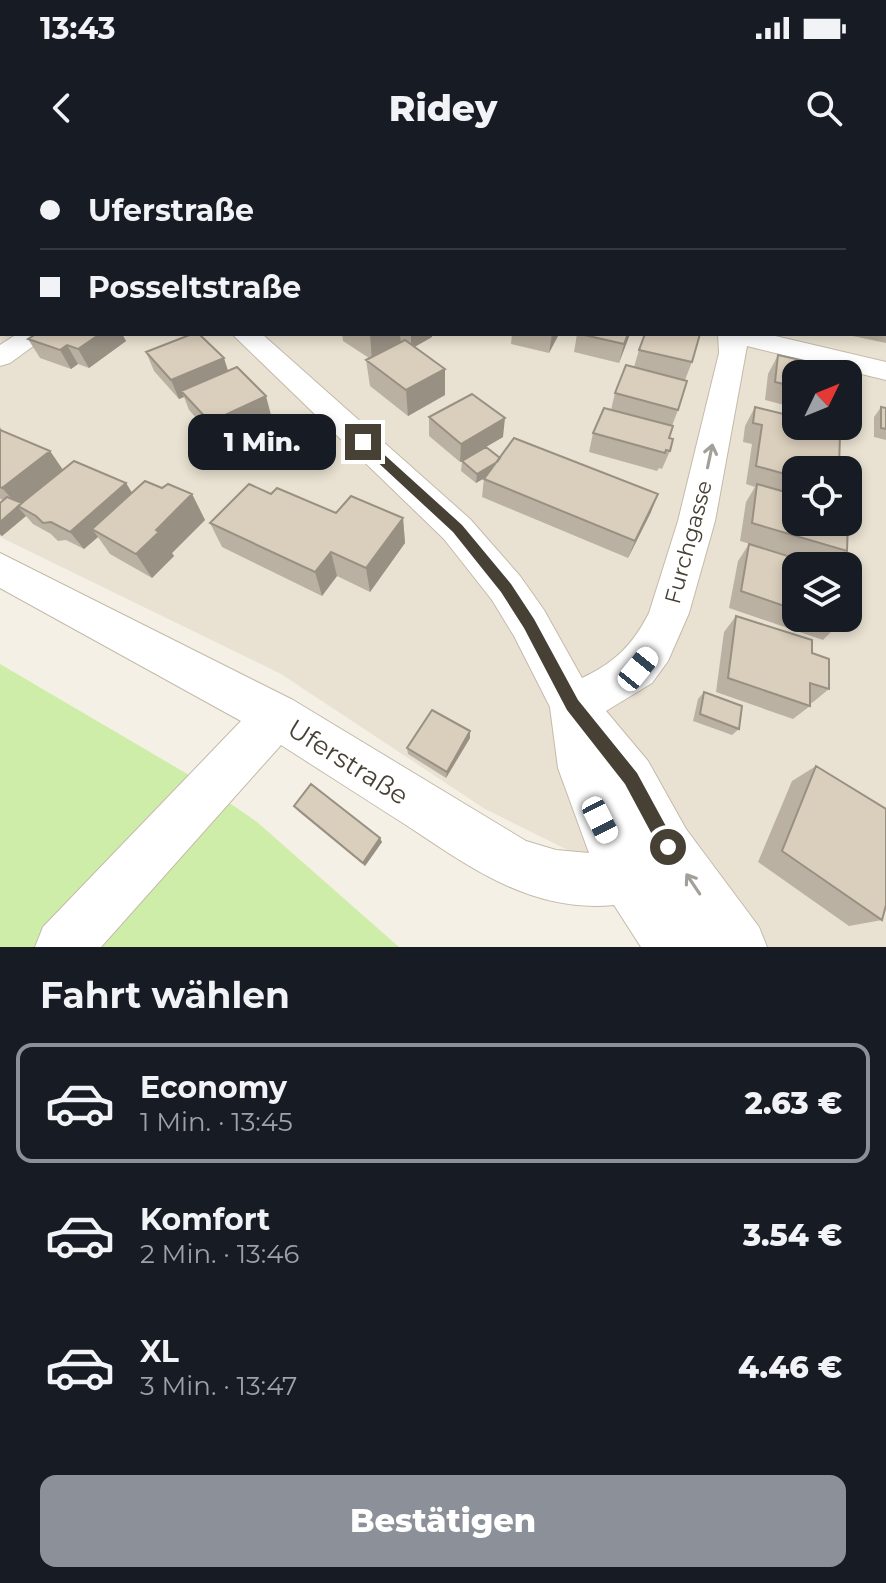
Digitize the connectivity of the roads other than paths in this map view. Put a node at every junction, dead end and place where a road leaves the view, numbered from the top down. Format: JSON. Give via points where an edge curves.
{"nodes":[{"id":1,"x":33,"y":336,"type":"edge"},
{"id":2,"x":248,"y":336,"type":"edge"},
{"id":3,"x":733,"y":336,"type":"edge"},
{"id":4,"x":741,"y":336,"type":"edge"},
{"id":5,"x":0,"y":357,"type":"edge"},
{"id":6,"x":886,"y":371,"type":"edge"},
{"id":7,"x":0,"y":569,"type":"edge"},
{"id":8,"x":572,"y":705,"type":"junction"},
{"id":9,"x":277,"y":716,"type":"junction"},
{"id":10,"x":627,"y":877,"type":"junction"},
{"id":11,"x":63,"y":947,"type":"edge"},
{"id":12,"x":679,"y":947,"type":"edge"},
{"id":13,"x":739,"y":947,"type":"edge"}],
"edges":[{"from":1,"to":5,"type":"street"},
{"from":2,"to":8,"type":"street","via":[[457,529],[529,623]]},
{"from":8,"to":3,"type":"street","name":"Furchgasse","one_way":true,"via":[[638,669],[663,630],[706,475]]},
{"from":4,"to":6,"type":"street"},
{"from":7,"to":9,"type":"street","name":"Uferstraße"},
{"from":8,"to":10,"type":"street","via":[[582,768]]},
{"from":13,"to":8,"type":"street","one_way":true,"via":[[668,847],[631,778]]},
{"from":9,"to":10,"type":"street","name":"Uferstraße","via":[[512,863],[579,883]]},
{"from":9,"to":11,"type":"street"},
{"from":10,"to":12,"type":"street"}]}
